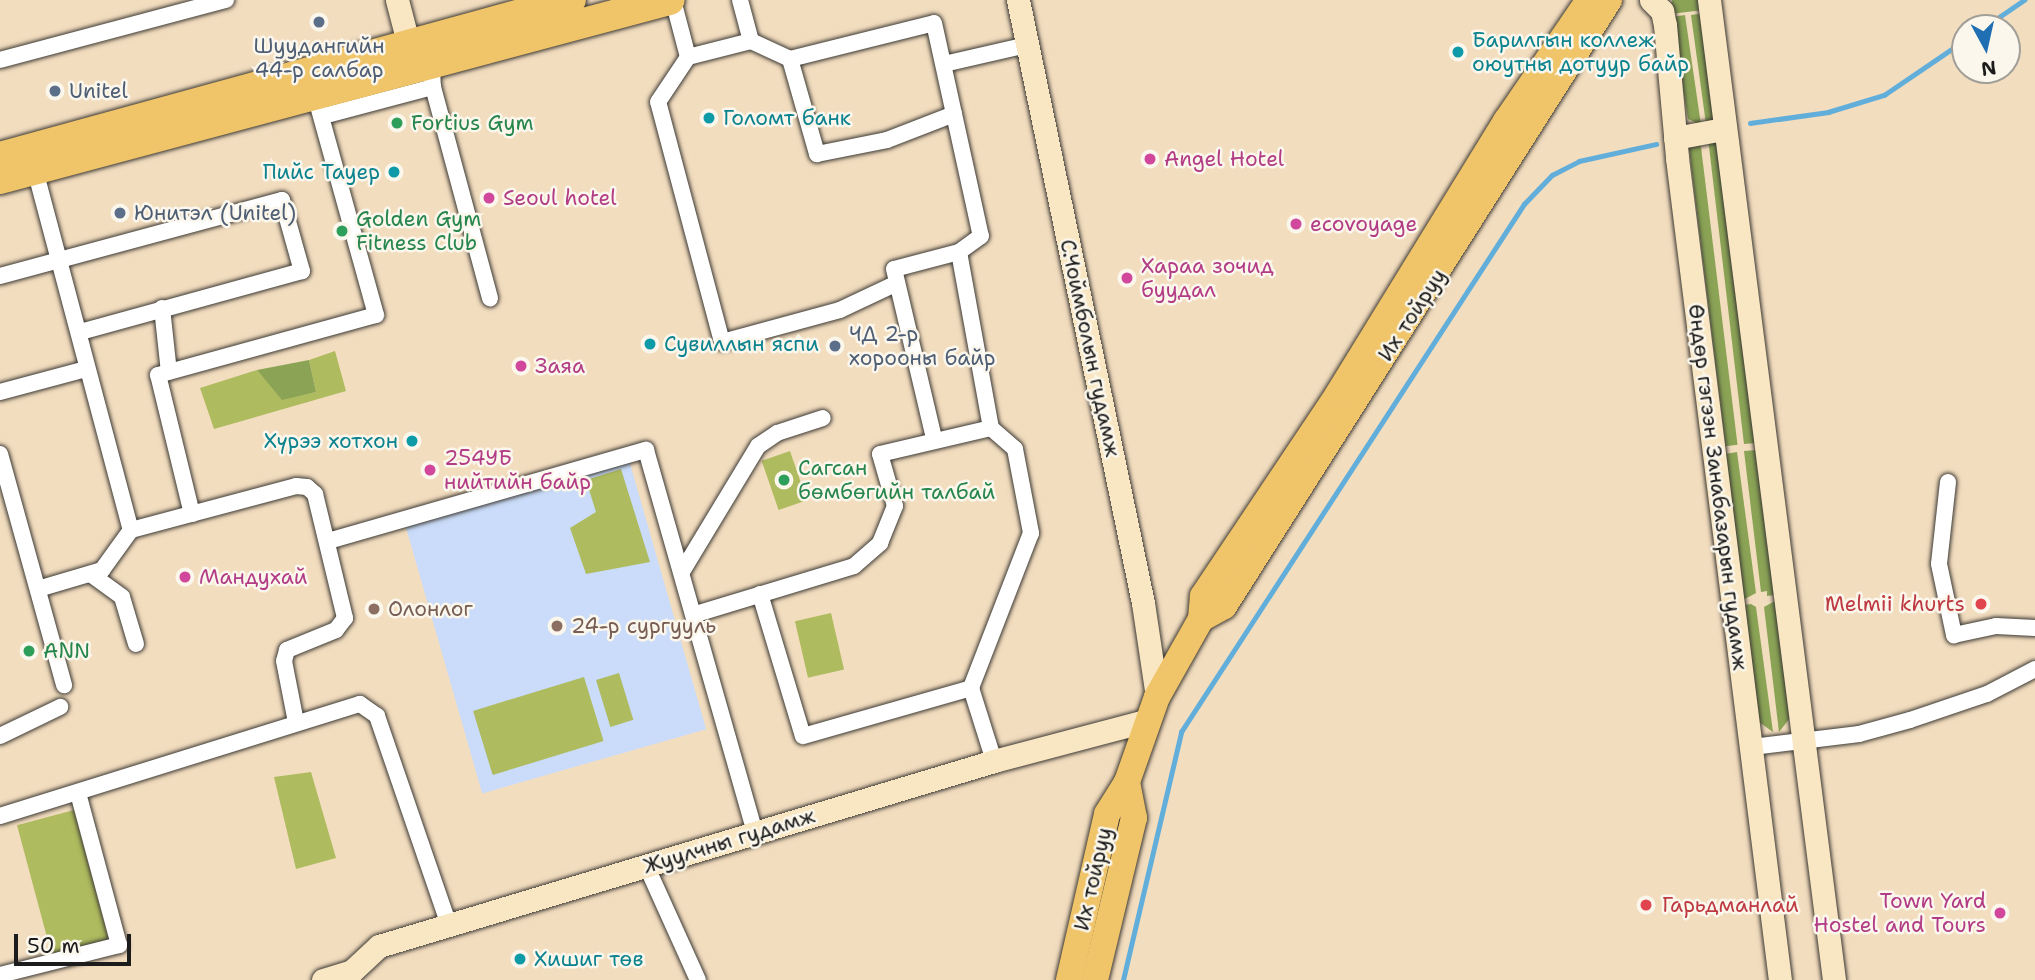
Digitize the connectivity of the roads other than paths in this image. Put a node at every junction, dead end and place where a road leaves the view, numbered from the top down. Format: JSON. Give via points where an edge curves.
{"nodes":[{"id":1,"x":226,"y":0,"type":"edge"},
{"id":2,"x":397,"y":0,"type":"edge"},
{"id":3,"x":571,"y":0,"type":"edge"},
{"id":4,"x":1018,"y":0,"type":"edge"},
{"id":5,"x":1589,"y":0,"type":"edge"},
{"id":6,"x":1609,"y":0,"type":"edge"},
{"id":7,"x":1651,"y":0,"type":"edge"},
{"id":8,"x":1709,"y":0,"type":"edge"},
{"id":9,"x":741,"y":4,"type":"edge"},
{"id":10,"x":674,"y":8,"type":"edge"},
{"id":11,"x":751,"y":41,"type":"junction"},
{"id":12,"x":1027,"y":45,"type":"junction"},
{"id":13,"x":688,"y":57,"type":"junction"},
{"id":14,"x":790,"y":59,"type":"junction"},
{"id":15,"x":0,"y":60,"type":"edge"},
{"id":16,"x":944,"y":64,"type":"junction"},
{"id":17,"x":425,"y":66,"type":"junction"},
{"id":18,"x":319,"y":105,"type":"junction"},
{"id":19,"x":954,"y":114,"type":"junction"},
{"id":20,"x":1723,"y":129,"type":"junction"},
{"id":21,"x":1675,"y":138,"type":"junction"},
{"id":22,"x":0,"y":157,"type":"edge"},
{"id":23,"x":34,"y":170,"type":"junction"},
{"id":24,"x":0,"y":179,"type":"edge"},
{"id":25,"x":959,"y":252,"type":"junction"},
{"id":26,"x":56,"y":261,"type":"junction"},
{"id":27,"x":0,"y":276,"type":"edge"},
{"id":28,"x":895,"y":284,"type":"junction"},
{"id":29,"x":490,"y":298,"type":"dead end"},
{"id":30,"x":162,"y":308,"type":"junction"},
{"id":31,"x":81,"y":332,"type":"junction"},
{"id":32,"x":86,"y":369,"type":"junction"},
{"id":33,"x":169,"y":372,"type":"junction"},
{"id":34,"x":0,"y":392,"type":"edge"},
{"id":35,"x":823,"y":418,"type":"dead end"},
{"id":36,"x":991,"y":428,"type":"junction"},
{"id":37,"x":934,"y":438,"type":"junction"},
{"id":38,"x":0,"y":454,"type":"edge"},
{"id":39,"x":1948,"y":482,"type":"dead end"},
{"id":40,"x":192,"y":514,"type":"junction"},
{"id":41,"x":131,"y":530,"type":"junction"},
{"id":42,"x":328,"y":541,"type":"junction"},
{"id":43,"x":683,"y":570,"type":"junction"},
{"id":44,"x":92,"y":575,"type":"junction"},
{"id":45,"x":38,"y":589,"type":"junction"},
{"id":46,"x":760,"y":594,"type":"junction"},
{"id":47,"x":696,"y":614,"type":"junction"},
{"id":48,"x":1201,"y":619,"type":"junction"},
{"id":49,"x":2035,"y":628,"type":"edge"},
{"id":50,"x":136,"y":644,"type":"dead end"},
{"id":51,"x":2035,"y":669,"type":"edge"},
{"id":52,"x":64,"y":685,"type":"dead end"},
{"id":53,"x":971,"y":688,"type":"junction"},
{"id":54,"x":1157,"y":697,"type":"junction"},
{"id":55,"x":61,"y":708,"type":"dead end"},
{"id":56,"x":1145,"y":721,"type":"junction"},
{"id":57,"x":296,"y":722,"type":"junction"},
{"id":58,"x":0,"y":736,"type":"edge"},
{"id":59,"x":1803,"y":742,"type":"junction"},
{"id":60,"x":1752,"y":747,"type":"junction"},
{"id":61,"x":994,"y":761,"type":"junction"},
{"id":62,"x":1127,"y":782,"type":"junction"},
{"id":63,"x":78,"y":793,"type":"junction"},
{"id":64,"x":0,"y":816,"type":"edge"},
{"id":65,"x":755,"y":834,"type":"junction"},
{"id":66,"x":646,"y":865,"type":"junction"},
{"id":67,"x":449,"y":925,"type":"junction"},
{"id":68,"x":0,"y":975,"type":"edge"},
{"id":69,"x":354,"y":976,"type":"edge"},
{"id":70,"x":323,"y":980,"type":"edge"},
{"id":71,"x":698,"y":980,"type":"edge"},
{"id":72,"x":1069,"y":980,"type":"edge"},
{"id":73,"x":1095,"y":980,"type":"edge"},
{"id":74,"x":1780,"y":980,"type":"edge"},
{"id":75,"x":1833,"y":980,"type":"edge"}],
"edges":[{"from":1,"to":15,"type":"street"},
{"from":2,"to":17,"type":"street"},
{"from":3,"to":17,"type":"highway"},
{"from":4,"to":12,"type":"street","name":"С.Чоймболын гудамж"},
{"from":5,"to":48,"type":"main road","name":"Их тойруу","via":[[1506,121],[1338,394],[1203,596]]},
{"from":6,"to":48,"type":"main road","name":"Их тойруу","via":[[1224,606]]},
{"from":7,"to":21,"type":"street","name":"Өндөр гэгээн Занабазарын гудамж","via":[[1662,11]]},
{"from":8,"to":20,"type":"street"},
{"from":9,"to":11,"type":"street"},
{"from":10,"to":13,"type":"street"},
{"from":10,"to":17,"type":"highway"},
{"from":11,"to":13,"type":"street"},
{"from":11,"to":14,"type":"street"},
{"from":12,"to":16,"type":"street"},
{"from":12,"to":54,"type":"street","name":"С.Чоймболын гудамж","via":[[1143,603]]},
{"from":13,"to":28,"type":"street","via":[[658,102],[722,342],[840,310]]},
{"from":14,"to":16,"type":"street","via":[[934,23]]},
{"from":14,"to":19,"type":"street","via":[[817,154],[887,140]]},
{"from":16,"to":19,"type":"street"},
{"from":17,"to":18,"type":"highway"},
{"from":17,"to":22,"type":"highway"},
{"from":17,"to":29,"type":"street"},
{"from":18,"to":23,"type":"highway"},
{"from":18,"to":33,"type":"street","via":[[376,315]]},
{"from":19,"to":25,"type":"street","via":[[981,236]]},
{"from":20,"to":21,"type":"street"},
{"from":20,"to":59,"type":"street"},
{"from":21,"to":60,"type":"street","name":"Өндөр гэгээн Занабазарын гудамж"},
{"from":23,"to":24,"type":"highway"},
{"from":23,"to":26,"type":"street"},
{"from":25,"to":28,"type":"street","via":[[894,269]]},
{"from":25,"to":36,"type":"street"},
{"from":26,"to":27,"type":"street"},
{"from":26,"to":30,"type":"street","via":[[282,200],[302,271]]},
{"from":26,"to":31,"type":"street"},
{"from":28,"to":37,"type":"street"},
{"from":30,"to":31,"type":"street"},
{"from":30,"to":33,"type":"street"},
{"from":31,"to":32,"type":"street"},
{"from":32,"to":34,"type":"street"},
{"from":32,"to":41,"type":"street"},
{"from":33,"to":40,"type":"street","via":[[158,375]]},
{"from":35,"to":43,"type":"street","via":[[777,433],[758,446]]},
{"from":36,"to":37,"type":"street"},
{"from":36,"to":53,"type":"street","via":[[1016,449],[1031,533]]},
{"from":37,"to":46,"type":"street","via":[[880,454],[895,506],[880,543],[854,566]]},
{"from":38,"to":45,"type":"street"},
{"from":39,"to":49,"type":"street","via":[[1939,564],[1954,635],[1996,626]]},
{"from":40,"to":41,"type":"street"},
{"from":40,"to":42,"type":"street","via":[[302,485],[315,494]]},
{"from":41,"to":44,"type":"street","via":[[110,561]]},
{"from":42,"to":43,"type":"street","via":[[646,450]]},
{"from":42,"to":57,"type":"street","via":[[345,618],[335,630],[287,650],[284,661]]},
{"from":43,"to":47,"type":"street"},
{"from":44,"to":45,"type":"street"},
{"from":44,"to":50,"type":"street","via":[[122,597]]},
{"from":45,"to":52,"type":"street"},
{"from":46,"to":47,"type":"street"},
{"from":46,"to":53,"type":"street","via":[[803,736]]},
{"from":47,"to":65,"type":"street"},
{"from":48,"to":54,"type":"main road","name":"Их тойруу"},
{"from":51,"to":59,"type":"street","via":[[1987,694],[1910,720]]},
{"from":53,"to":61,"type":"street"},
{"from":54,"to":56,"type":"main road","name":"Их тойруу"},
{"from":55,"to":58,"type":"street"},
{"from":56,"to":61,"type":"street","name":"Жуулчны гудамж"},
{"from":56,"to":62,"type":"main road","name":"Их тойруу"},
{"from":57,"to":63,"type":"street"},
{"from":57,"to":67,"type":"street","via":[[353,704],[367,707],[377,716]]},
{"from":59,"to":60,"type":"street"},
{"from":59,"to":75,"type":"street"},
{"from":60,"to":74,"type":"street","name":"Өндөр гэгээн Занабазарын гудамж"},
{"from":61,"to":65,"type":"street","name":"Жуулчны гудамж"},
{"from":62,"to":72,"type":"main road","name":"Их тойруу","via":[[1107,814]]},
{"from":62,"to":73,"type":"main road","name":"Их тойруу","via":[[1134,818]]},
{"from":63,"to":64,"type":"street"},
{"from":63,"to":68,"type":"street","via":[[119,945]]},
{"from":65,"to":66,"type":"street","name":"Жуулчны гудамж"},
{"from":66,"to":67,"type":"street","name":"Жуулчны гудамж"},
{"from":66,"to":71,"type":"street"},
{"from":67,"to":69,"type":"street","name":"Жуулчны гудамж","via":[[380,946]]},
{"from":69,"to":70,"type":"street","name":"Жуулчны гудамж"}]}
